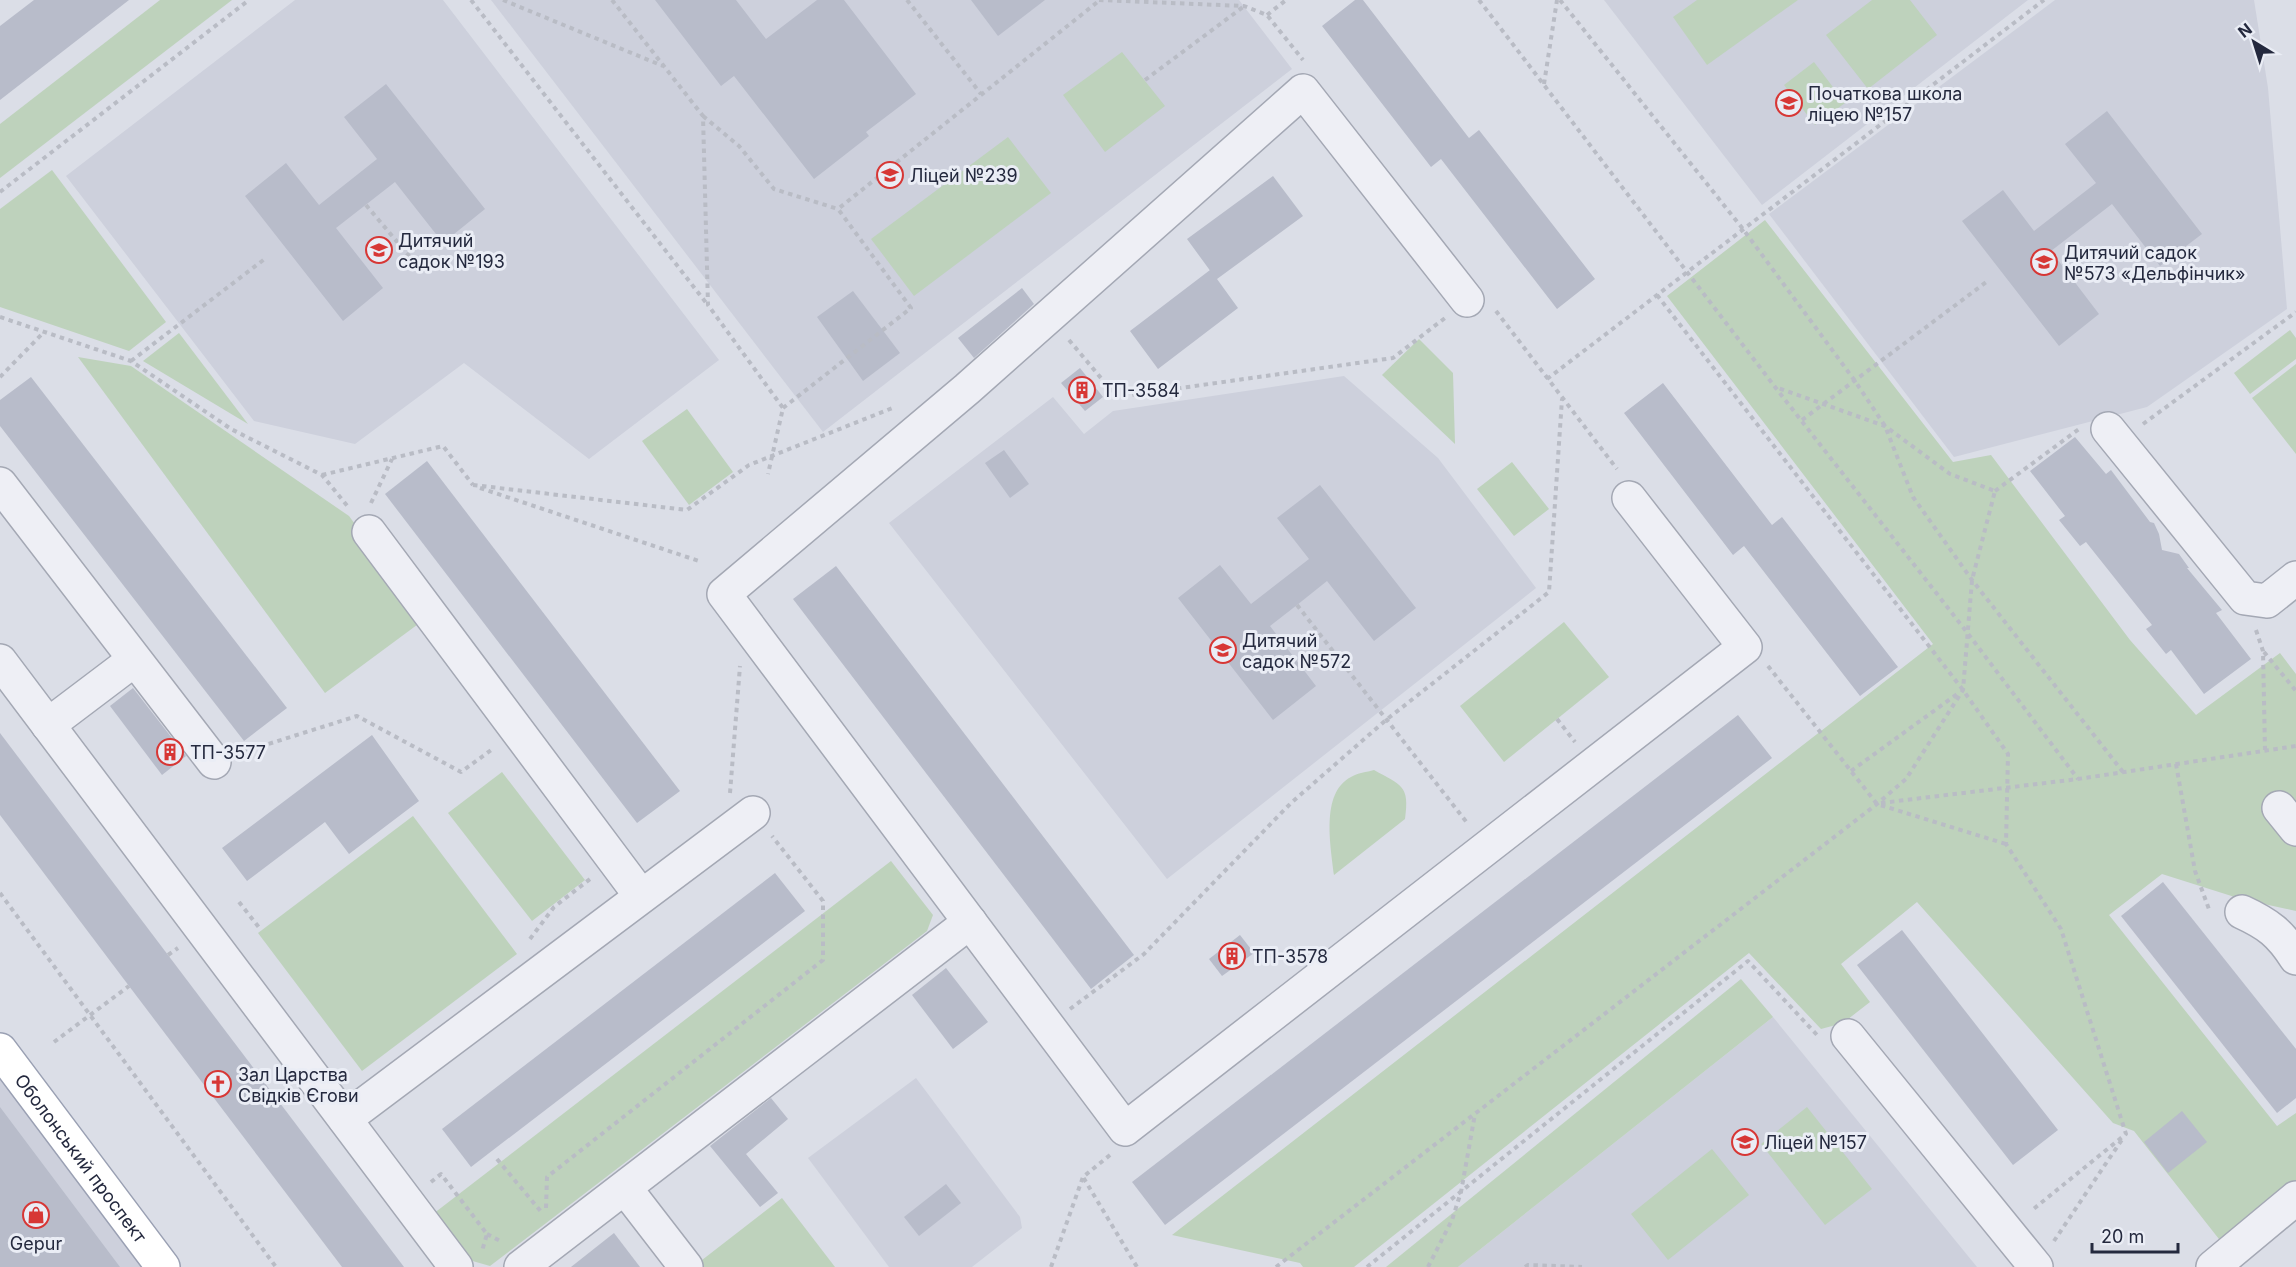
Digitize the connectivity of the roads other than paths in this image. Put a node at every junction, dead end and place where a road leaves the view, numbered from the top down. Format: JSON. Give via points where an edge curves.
{"nodes":[{"id":1,"x":1467,"y":300,"type":"road end"},
{"id":2,"x":2113,"y":436,"type":"road end"},
{"id":3,"x":0,"y":484,"type":"edge"},
{"id":4,"x":1624,"y":486,"type":"road end"},
{"id":5,"x":365,"y":527,"type":"road end"},
{"id":6,"x":2296,"y":578,"type":"edge"},
{"id":7,"x":134,"y":660,"type":"junction"},
{"id":8,"x":0,"y":661,"type":"edge"},
{"id":9,"x":48,"y":725,"type":"junction"},
{"id":10,"x":214,"y":762,"type":"road end"},
{"id":11,"x":753,"y":813,"type":"road end"},
{"id":12,"x":641,"y":896,"type":"junction"},
{"id":13,"x":2226,"y":913,"type":"road end"},
{"id":14,"x":970,"y":922,"type":"junction"},
{"id":15,"x":2293,"y":946,"type":"edge"},
{"id":16,"x":1848,"y":1036,"type":"road end"},
{"id":17,"x":0,"y":1050,"type":"edge"},
{"id":18,"x":345,"y":1119,"type":"junction"},
{"id":19,"x":625,"y":1188,"type":"junction"},
{"id":20,"x":2296,"y":1198,"type":"edge"},
{"id":21,"x":515,"y":1256,"type":"edge"},
{"id":22,"x":2043,"y":1258,"type":"edge"},
{"id":23,"x":468,"y":1262,"type":"edge"},
{"id":24,"x":163,"y":1267,"type":"edge"},
{"id":25,"x":686,"y":1267,"type":"edge"},
{"id":26,"x":2213,"y":1267,"type":"edge"}],
"edges":[{"from":1,"to":14,"type":"lane","via":[[1304,91],[967,389],[724,594]]},
{"from":2,"to":6,"type":"lane","via":[[2245,598],[2267,601]]},
{"from":3,"to":7,"type":"lane"},
{"from":4,"to":14,"type":"lane","via":[[1745,647],[1125,1129]]},
{"from":5,"to":12,"type":"lane"},
{"from":7,"to":9,"type":"lane"},
{"from":7,"to":10,"type":"lane"},
{"from":8,"to":9,"type":"lane"},
{"from":9,"to":18,"type":"lane"},
{"from":11,"to":12,"type":"lane"},
{"from":12,"to":18,"type":"lane"},
{"from":13,"to":15,"type":"lane","via":[[2265,922]]},
{"from":14,"to":19,"type":"lane"},
{"from":16,"to":22,"type":"lane"},
{"from":17,"to":24,"type":"main road","name":"Оболонський проспект"},
{"from":18,"to":23,"type":"lane","via":[[406,1201]]},
{"from":19,"to":21,"type":"lane"},
{"from":19,"to":25,"type":"lane"},
{"from":20,"to":26,"type":"lane"}]}
